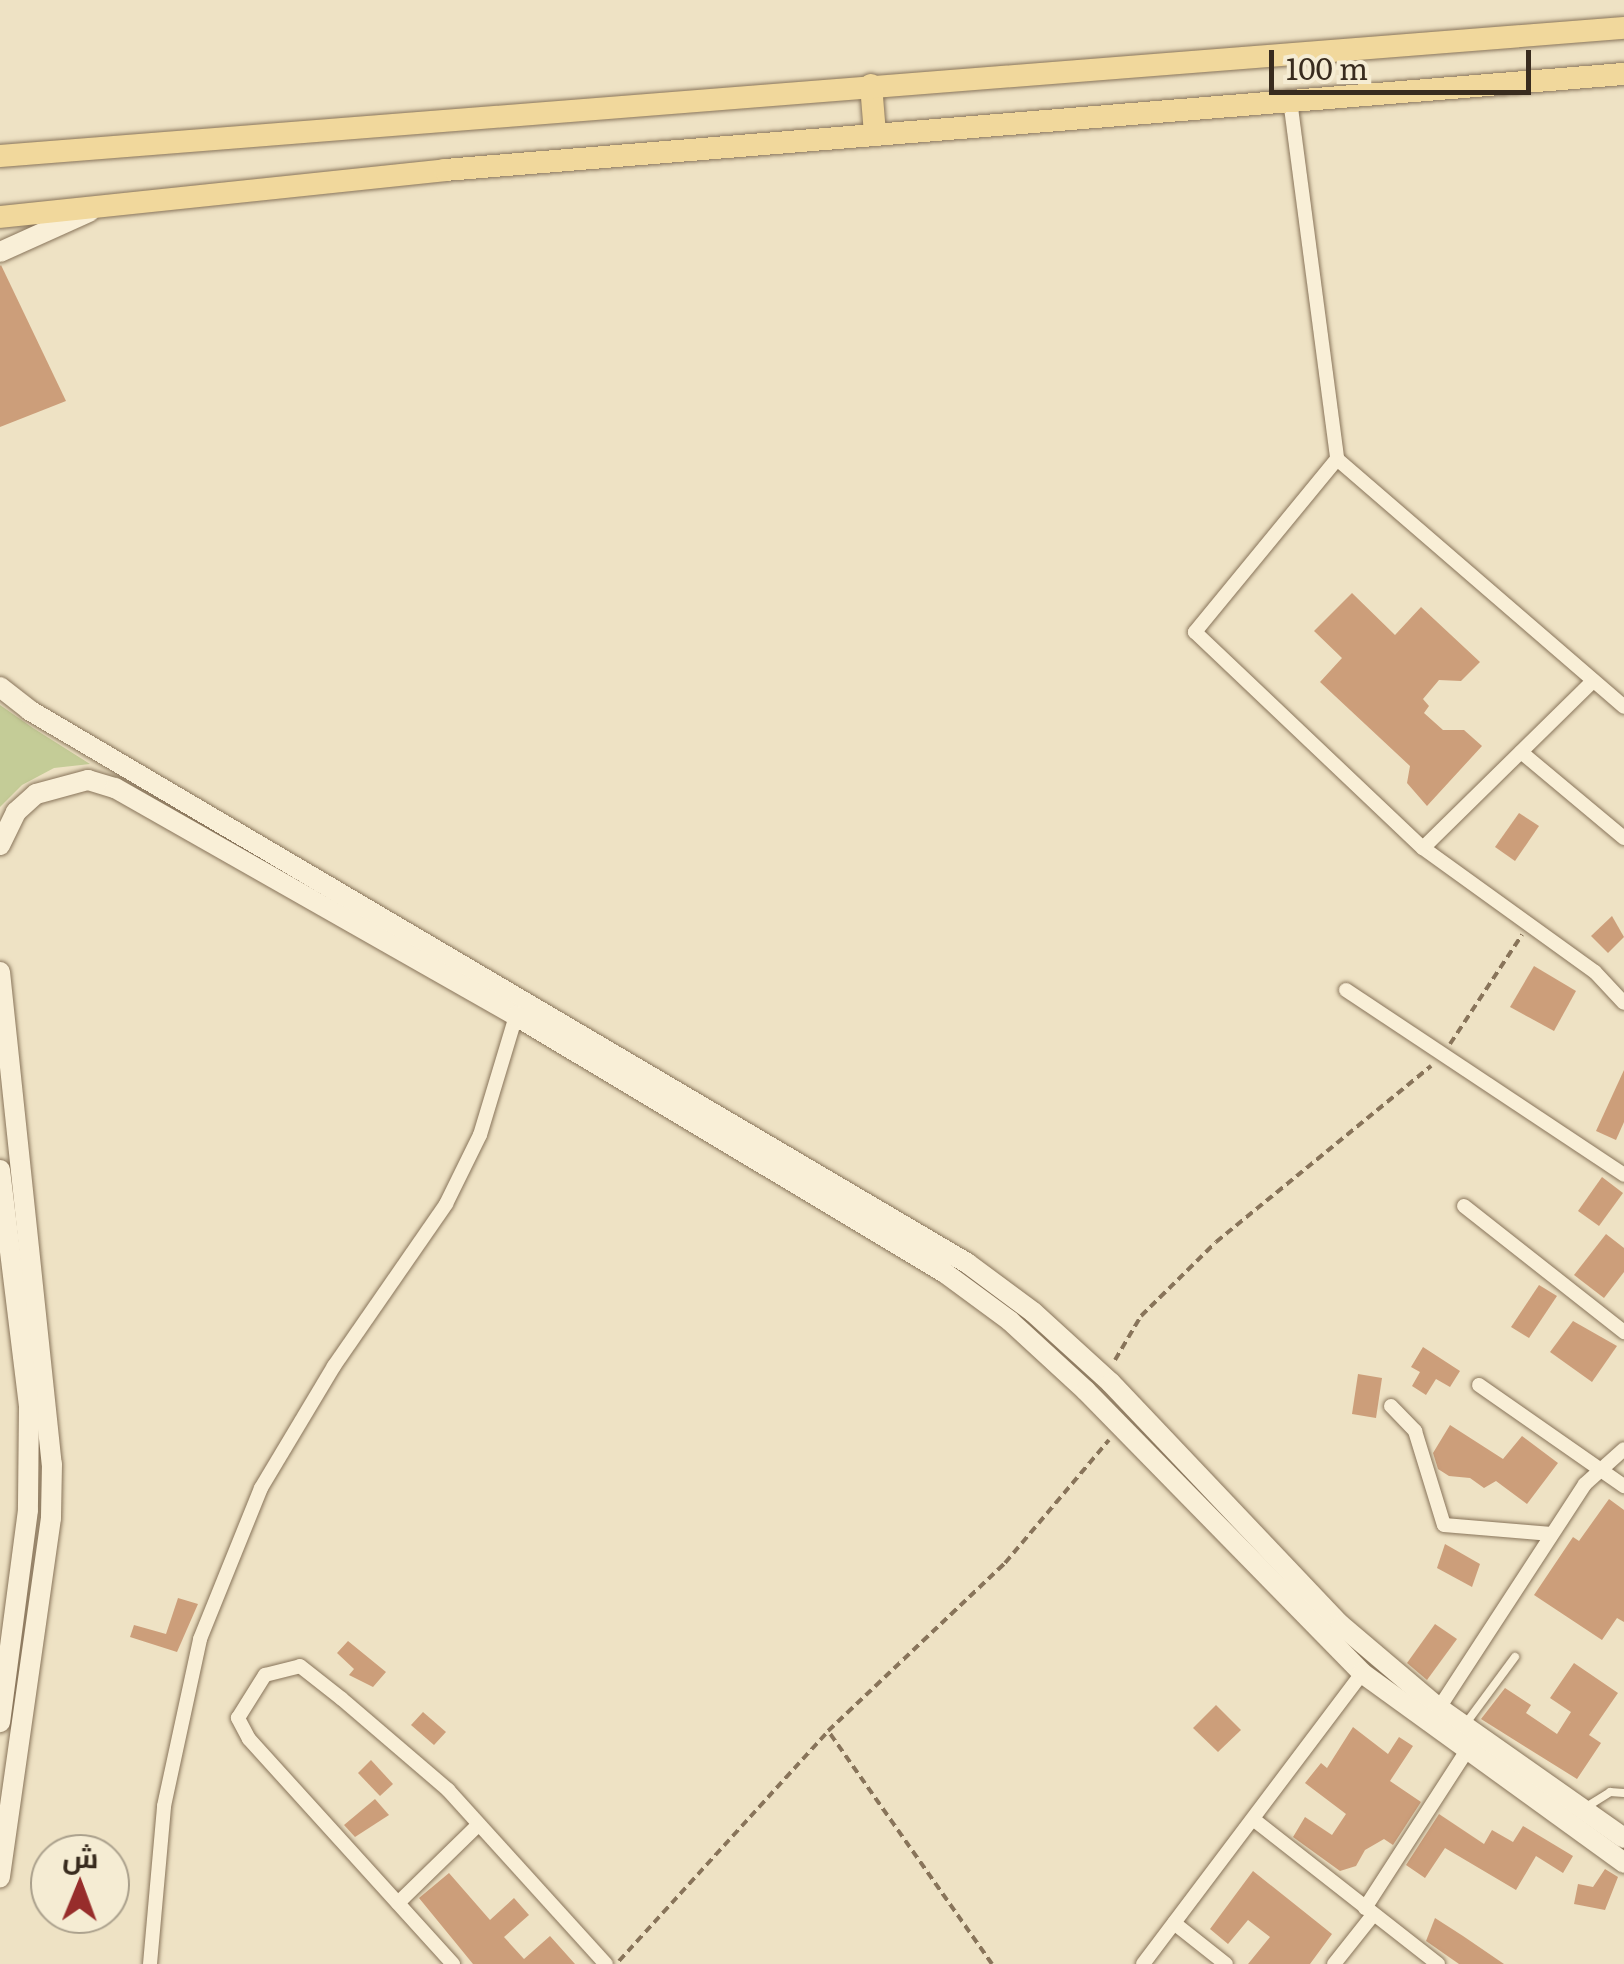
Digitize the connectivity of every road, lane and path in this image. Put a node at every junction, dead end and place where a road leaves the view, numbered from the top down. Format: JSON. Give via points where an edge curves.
{"nodes":[{"id":1,"x":1624,"y":28,"type":"edge"},
{"id":2,"x":1624,"y":74,"type":"edge"},
{"id":3,"x":871,"y":85,"type":"junction"},
{"id":4,"x":1290,"y":100,"type":"junction"},
{"id":5,"x":875,"y":134,"type":"junction"},
{"id":6,"x":0,"y":156,"type":"edge"},
{"id":7,"x":94,"y":210,"type":"junction"},
{"id":8,"x":0,"y":216,"type":"edge"},
{"id":9,"x":0,"y":252,"type":"edge"},
{"id":10,"x":1337,"y":459,"type":"junction"},
{"id":11,"x":1594,"y":681,"type":"junction"},
{"id":12,"x":0,"y":687,"type":"edge"},
{"id":13,"x":1624,"y":708,"type":"edge"},
{"id":14,"x":1521,"y":752,"type":"junction"},
{"id":15,"x":191,"y":804,"type":"junction"},
{"id":16,"x":178,"y":825,"type":"junction"},
{"id":17,"x":1624,"y":838,"type":"edge"},
{"id":18,"x":0,"y":845,"type":"edge"},
{"id":19,"x":1423,"y":848,"type":"junction"},
{"id":20,"x":1528,"y":924,"type":"junction"},
{"id":21,"x":0,"y":972,"type":"edge"},
{"id":22,"x":1346,"y":990,"type":"dead end"},
{"id":23,"x":1624,"y":1002,"type":"edge"},
{"id":24,"x":516,"y":1016,"type":"junction"},
{"id":25,"x":1441,"y":1054,"type":"junction"},
{"id":26,"x":7,"y":1091,"type":"edge"},
{"id":27,"x":0,"y":1170,"type":"edge"},
{"id":28,"x":1624,"y":1175,"type":"edge"},
{"id":29,"x":813,"y":1182,"type":"junction"},
{"id":30,"x":1464,"y":1206,"type":"dead end"},
{"id":31,"x":10,"y":1326,"type":"edge"},
{"id":32,"x":1624,"y":1332,"type":"edge"},
{"id":33,"x":1103,"y":1376,"type":"junction"},
{"id":34,"x":1479,"y":1385,"type":"dead end"},
{"id":35,"x":1391,"y":1406,"type":"dead end"},
{"id":36,"x":1121,"y":1426,"type":"junction"},
{"id":37,"x":1624,"y":1450,"type":"edge"},
{"id":38,"x":1601,"y":1470,"type":"junction"},
{"id":39,"x":1624,"y":1486,"type":"edge"},
{"id":40,"x":1552,"y":1534,"type":"junction"},
{"id":41,"x":1515,"y":1658,"type":"dead end"},
{"id":42,"x":1362,"y":1674,"type":"junction"},
{"id":43,"x":1439,"y":1708,"type":"junction"},
{"id":44,"x":0,"y":1722,"type":"edge"},
{"id":45,"x":1464,"y":1726,"type":"junction"},
{"id":46,"x":828,"y":1731,"type":"junction"},
{"id":47,"x":1466,"y":1752,"type":"junction"},
{"id":48,"x":1624,"y":1792,"type":"edge"},
{"id":49,"x":1577,"y":1818,"type":"junction"},
{"id":50,"x":1253,"y":1819,"type":"junction"},
{"id":51,"x":477,"y":1826,"type":"junction"},
{"id":52,"x":1624,"y":1838,"type":"edge"},
{"id":53,"x":1624,"y":1863,"type":"edge"},
{"id":54,"x":0,"y":1877,"type":"edge"},
{"id":55,"x":398,"y":1903,"type":"junction"},
{"id":56,"x":1369,"y":1912,"type":"junction"},
{"id":57,"x":1174,"y":1923,"type":"junction"},
{"id":58,"x":150,"y":1964,"type":"edge"},
{"id":59,"x":453,"y":1964,"type":"edge"},
{"id":60,"x":606,"y":1964,"type":"edge"},
{"id":61,"x":616,"y":1964,"type":"edge"},
{"id":62,"x":992,"y":1964,"type":"edge"},
{"id":63,"x":1143,"y":1964,"type":"edge"},
{"id":64,"x":1226,"y":1964,"type":"edge"},
{"id":65,"x":1334,"y":1964,"type":"edge"},
{"id":66,"x":1438,"y":1964,"type":"edge"}],
"edges":[{"from":1,"to":3,"type":"main road"},
{"from":2,"to":4,"type":"main road"},
{"from":3,"to":5,"type":"main road"},
{"from":3,"to":6,"type":"main road"},
{"from":4,"to":5,"type":"main road"},
{"from":4,"to":10,"type":"street"},
{"from":5,"to":7,"type":"main road","via":[[445,170]]},
{"from":7,"to":8,"type":"main road"},
{"from":7,"to":9,"type":"street"},
{"from":10,"to":11,"type":"street"},
{"from":10,"to":19,"type":"street","via":[[1196,632]]},
{"from":11,"to":13,"type":"street"},
{"from":11,"to":14,"type":"street"},
{"from":12,"to":15,"type":"street"},
{"from":14,"to":17,"type":"street"},
{"from":14,"to":19,"type":"street"},
{"from":15,"to":16,"type":"street"},
{"from":15,"to":29,"type":"street"},
{"from":16,"to":18,"type":"street","via":[[115,788],[61,782],[16,812]]},
{"from":16,"to":24,"type":"street"},
{"from":19,"to":20,"type":"street"},
{"from":20,"to":23,"type":"street"},
{"from":20,"to":25,"type":"path"},
{"from":21,"to":26,"type":"street"},
{"from":22,"to":25,"type":"street"},
{"from":24,"to":29,"type":"street"},
{"from":24,"to":58,"type":"street","via":[[480,1135],[446,1204],[334,1366],[261,1488],[200,1638],[164,1806]]},
{"from":25,"to":28,"type":"street"},
{"from":25,"to":33,"type":"path","via":[[1411,1089],[1301,1168],[1216,1242],[1141,1316]]},
{"from":26,"to":54,"type":"street","via":[[44,1340],[51,1518]]},
{"from":27,"to":31,"type":"street"},
{"from":29,"to":33,"type":"street","via":[[966,1264],[1034,1312]]},
{"from":29,"to":36,"type":"street","via":[[1010,1321]]},
{"from":30,"to":32,"type":"street"},
{"from":31,"to":44,"type":"street","via":[[30,1407],[28,1510]]},
{"from":33,"to":43,"type":"street","via":[[1340,1625]]},
{"from":34,"to":38,"type":"street"},
{"from":35,"to":40,"type":"street","via":[[1415,1431],[1444,1525]]},
{"from":36,"to":42,"type":"street"},
{"from":36,"to":46,"type":"path","via":[[1004,1563]]},
{"from":37,"to":38,"type":"street"},
{"from":38,"to":39,"type":"street"},
{"from":38,"to":40,"type":"street"},
{"from":40,"to":43,"type":"street"},
{"from":41,"to":45,"type":"lane"},
{"from":42,"to":47,"type":"street"},
{"from":42,"to":50,"type":"street"},
{"from":43,"to":45,"type":"street"},
{"from":45,"to":49,"type":"street"},
{"from":46,"to":61,"type":"path"},
{"from":46,"to":62,"type":"path"},
{"from":47,"to":49,"type":"street"},
{"from":47,"to":56,"type":"street"},
{"from":48,"to":49,"type":"lane","via":[[1610,1792]]},
{"from":49,"to":52,"type":"street"},
{"from":49,"to":53,"type":"street"},
{"from":50,"to":56,"type":"street"},
{"from":50,"to":57,"type":"street"},
{"from":51,"to":55,"type":"street"},
{"from":51,"to":55,"type":"street","via":[[448,1790],[300,1666],[266,1675],[238,1718],[249,1739]]},
{"from":51,"to":60,"type":"street"},
{"from":55,"to":59,"type":"street"},
{"from":56,"to":65,"type":"street"},
{"from":56,"to":66,"type":"street"},
{"from":57,"to":63,"type":"street"},
{"from":57,"to":64,"type":"street"}]}
